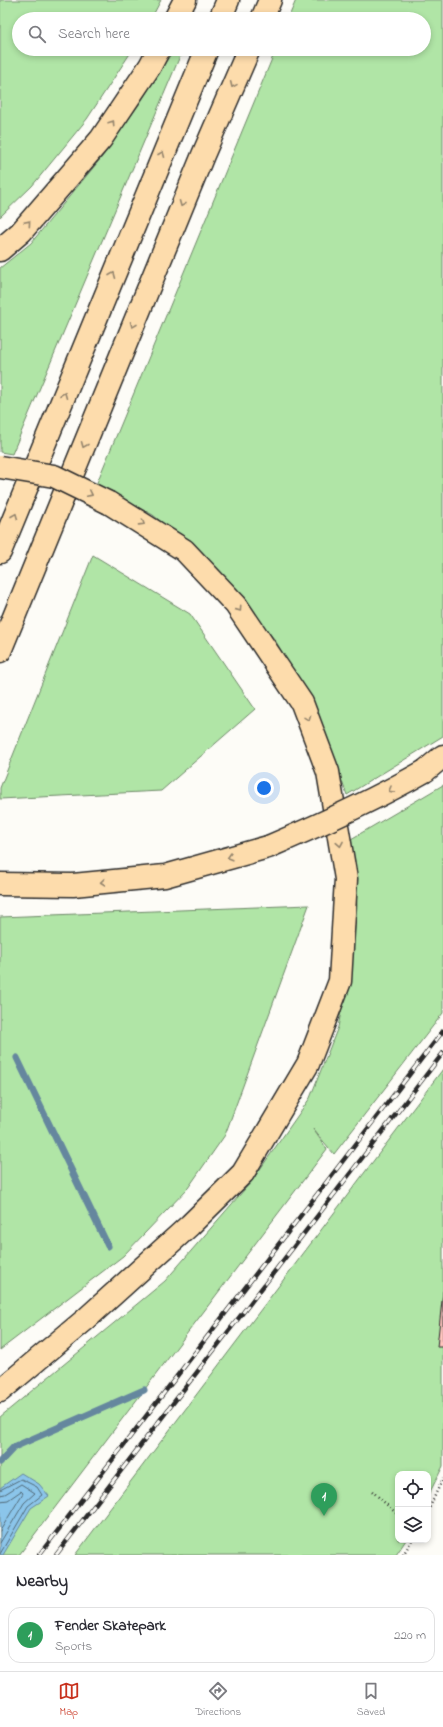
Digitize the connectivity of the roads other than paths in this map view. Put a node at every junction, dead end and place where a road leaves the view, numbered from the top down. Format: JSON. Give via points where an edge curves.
{"nodes":[{"id":1,"x":185,"y":0,"type":"edge"},
{"id":2,"x":228,"y":0,"type":"edge"},
{"id":3,"x":270,"y":0,"type":"edge"},
{"id":4,"x":179,"y":12,"type":"edge"},
{"id":5,"x":223,"y":12,"type":"edge"},
{"id":6,"x":265,"y":12,"type":"edge"},
{"id":7,"x":155,"y":56,"type":"edge"},
{"id":8,"x":204,"y":56,"type":"edge"},
{"id":9,"x":246,"y":56,"type":"edge"},
{"id":10,"x":0,"y":250,"type":"edge"},
{"id":11,"x":0,"y":467,"type":"edge"},
{"id":12,"x":0,"y":552,"type":"edge"},
{"id":13,"x":0,"y":651,"type":"edge"},
{"id":14,"x":443,"y":756,"type":"edge"},
{"id":15,"x":0,"y":884,"type":"edge"},
{"id":16,"x":0,"y":1391,"type":"edge"}],
"edges":[{"from":1,"to":4,"type":"highway"},
{"from":2,"to":5,"type":"highway"},
{"from":3,"to":6,"type":"highway"},
{"from":10,"to":7,"type":"highway","one_way":true,"via":[[21,232],[101,139]]},
{"from":12,"to":8,"type":"highway","one_way":true},
{"from":9,"to":13,"type":"highway","one_way":true},
{"from":11,"to":16,"type":"highway","one_way":true,"bridge":true,"via":[[54,476],[109,503],[184,550],[236,605],[302,703],[328,772],[346,879],[340,981],[308,1064],[243,1173],[86,1319]]},
{"from":14,"to":15,"type":"highway","one_way":true,"bridge":true,"via":[[425,771],[374,799],[268,847],[165,876],[73,885]]}]}
